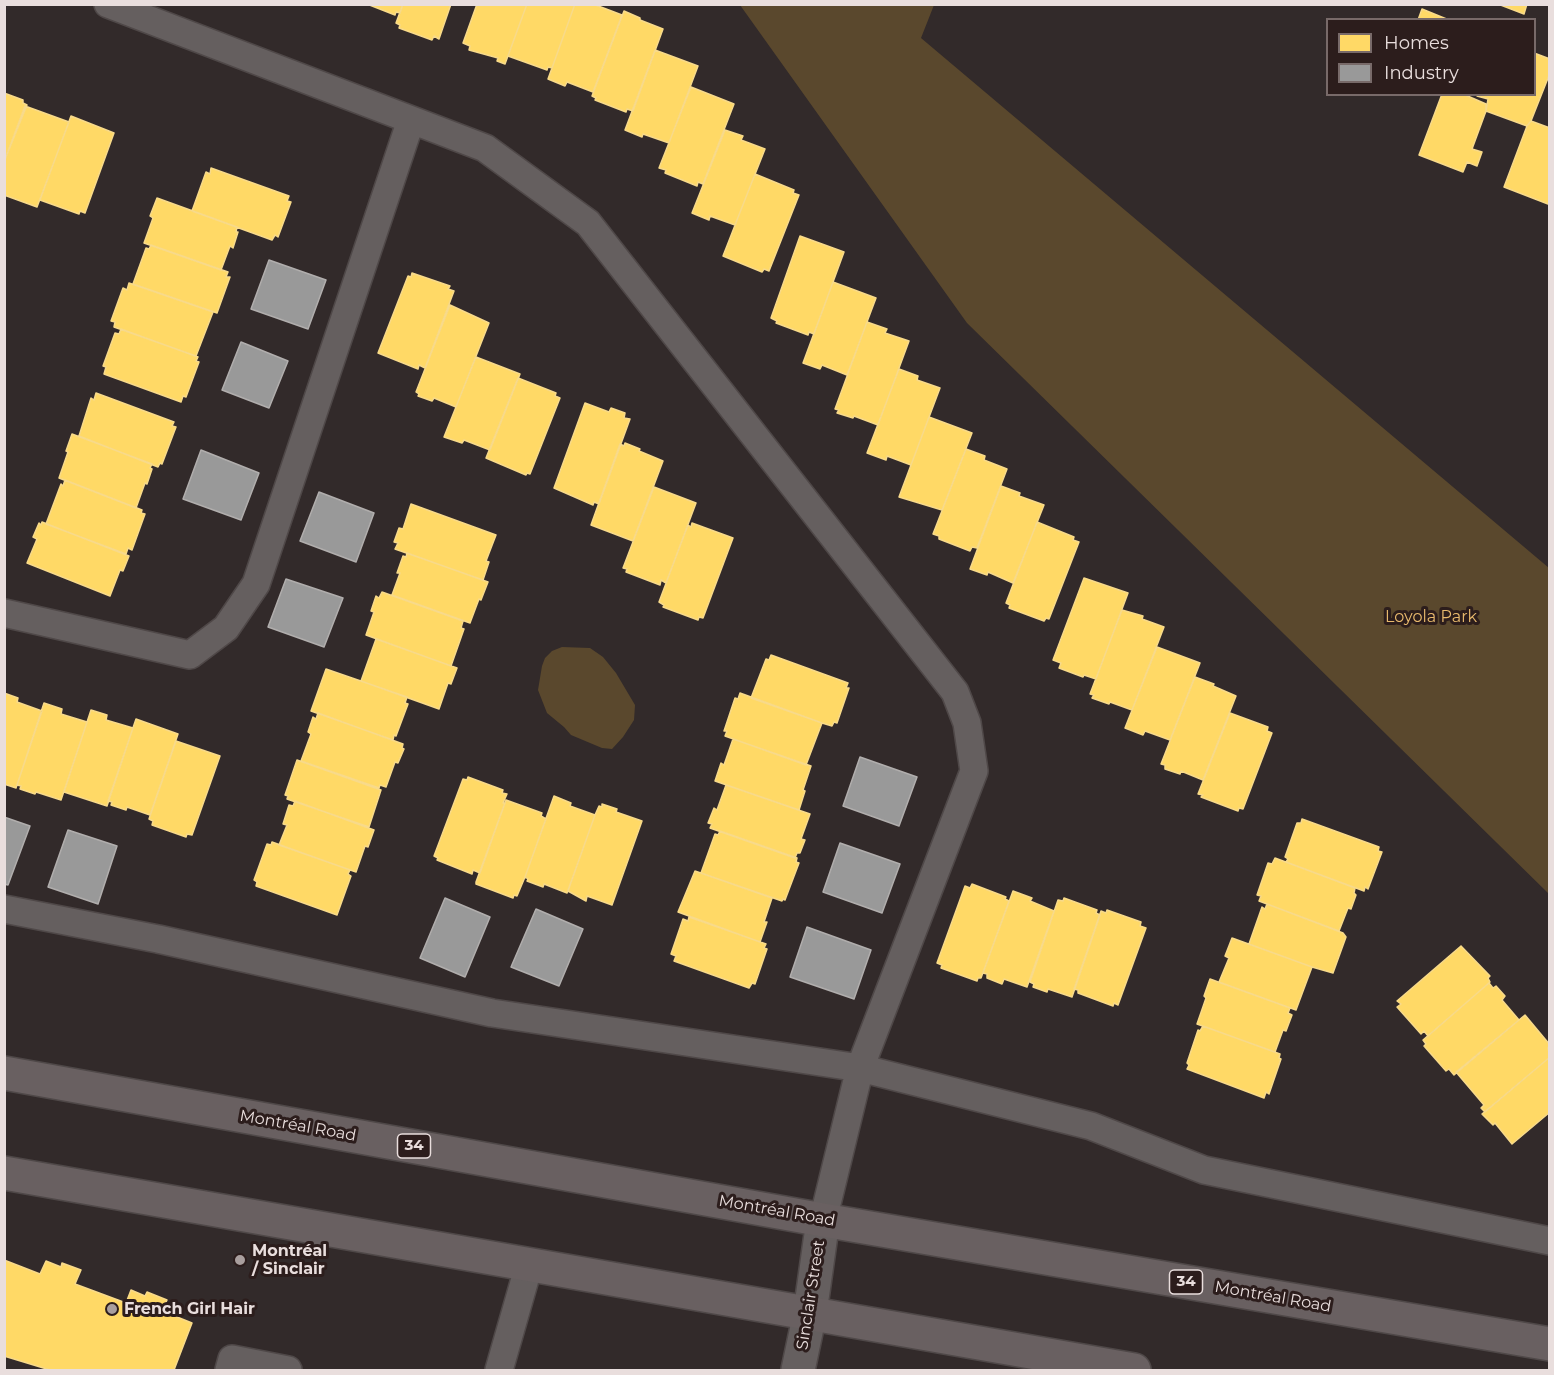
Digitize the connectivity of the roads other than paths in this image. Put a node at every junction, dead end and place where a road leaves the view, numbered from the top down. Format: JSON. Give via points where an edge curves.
{"nodes":[{"id":1,"x":108,"y":4,"type":"edge"},
{"id":2,"x":411,"y":120,"type":"junction"},
{"id":3,"x":4,"y":613,"type":"edge"},
{"id":4,"x":4,"y":909,"type":"edge"},
{"id":5,"x":860,"y":1068,"type":"junction"},
{"id":6,"x":4,"y":1074,"type":"edge"},
{"id":7,"x":4,"y":1173,"type":"edge"},
{"id":8,"x":823,"y":1220,"type":"junction"},
{"id":9,"x":1550,"y":1241,"type":"edge"},
{"id":10,"x":529,"y":1264,"type":"junction"},
{"id":11,"x":810,"y":1313,"type":"junction"},
{"id":12,"x":1550,"y":1344,"type":"edge"},
{"id":13,"x":229,"y":1371,"type":"edge"},
{"id":14,"x":288,"y":1371,"type":"edge"},
{"id":15,"x":499,"y":1371,"type":"edge"},
{"id":16,"x":798,"y":1371,"type":"edge"},
{"id":17,"x":1134,"y":1371,"type":"edge"}],
"edges":[{"from":1,"to":2,"type":"lane"},
{"from":2,"to":3,"type":"lane","via":[[256,584],[226,628],[190,655]]},
{"from":2,"to":5,"type":"lane","via":[[485,148],[588,223],[955,693],[967,723],[974,771]]},
{"from":4,"to":5,"type":"lane","via":[[492,1013]]},
{"from":5,"to":8,"type":"lane"},
{"from":5,"to":9,"type":"lane","via":[[1091,1126],[1204,1170]]},
{"from":6,"to":8,"type":"main road","name":"Montréal Road","number":"34"},
{"from":7,"to":10,"type":"main road"},
{"from":8,"to":11,"type":"street","name":"Sinclair Street"},
{"from":8,"to":12,"type":"main road","name":"Montréal Road","number":"34"},
{"from":10,"to":11,"type":"main road"},
{"from":10,"to":15,"type":"lane"},
{"from":11,"to":16,"type":"street","name":"Sinclair Street"},
{"from":11,"to":17,"type":"main road"},
{"from":13,"to":14,"type":"lane","via":[[232,1359]]}]}
